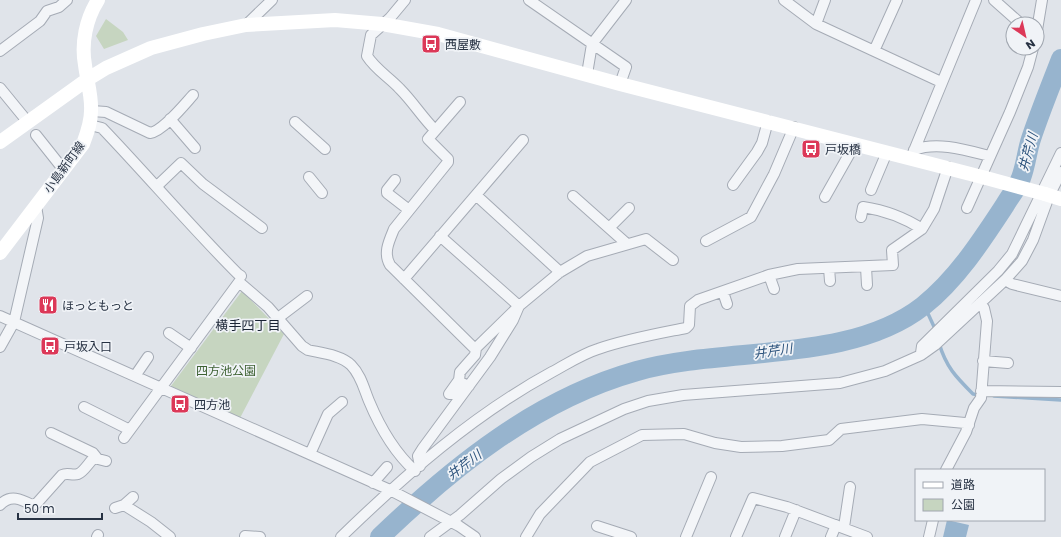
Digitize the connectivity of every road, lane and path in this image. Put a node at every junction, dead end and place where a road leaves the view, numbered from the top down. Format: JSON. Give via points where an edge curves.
{"nodes":[{"id":1,"x":66,"y":0,"type":"edge"},
{"id":2,"x":98,"y":0,"type":"edge"},
{"id":3,"x":272,"y":0,"type":"edge"},
{"id":4,"x":405,"y":0,"type":"edge"},
{"id":5,"x":529,"y":0,"type":"edge"},
{"id":6,"x":626,"y":0,"type":"edge"},
{"id":7,"x":784,"y":0,"type":"edge"},
{"id":8,"x":825,"y":0,"type":"edge"},
{"id":9,"x":897,"y":0,"type":"edge"},
{"id":10,"x":976,"y":0,"type":"edge"},
{"id":11,"x":994,"y":0,"type":"edge"},
{"id":12,"x":1042,"y":0,"type":"edge"},
{"id":13,"x":542,"y":4,"type":"edge"},
{"id":14,"x":1012,"y":16,"type":"edge"},
{"id":15,"x":1039,"y":16,"type":"edge"},
{"id":16,"x":382,"y":24,"type":"junction"},
{"id":17,"x":816,"y":24,"type":"junction"},
{"id":18,"x":246,"y":25,"type":"junction"},
{"id":19,"x":592,"y":44,"type":"junction"},
{"id":20,"x":0,"y":51,"type":"edge"},
{"id":21,"x":874,"y":51,"type":"junction"},
{"id":22,"x":1030,"y":56,"type":"edge"},
{"id":23,"x":587,"y":74,"type":"junction"},
{"id":24,"x":88,"y":78,"type":"junction"},
{"id":25,"x":941,"y":82,"type":"junction"},
{"id":26,"x":620,"y":84,"type":"junction"},
{"id":27,"x":0,"y":88,"type":"edge"},
{"id":28,"x":193,"y":95,"type":"dead end"},
{"id":29,"x":460,"y":102,"type":"dead end"},
{"id":30,"x":92,"y":111,"type":"junction"},
{"id":31,"x":170,"y":119,"type":"junction"},
{"id":32,"x":27,"y":121,"type":"junction"},
{"id":33,"x":768,"y":121,"type":"junction"},
{"id":34,"x":295,"y":122,"type":"dead end"},
{"id":35,"x":90,"y":125,"type":"junction"},
{"id":36,"x":794,"y":127,"type":"junction"},
{"id":37,"x":435,"y":130,"type":"junction"},
{"id":38,"x":36,"y":135,"type":"dead end"},
{"id":39,"x":523,"y":140,"type":"dead end"},
{"id":40,"x":0,"y":142,"type":"edge"},
{"id":41,"x":855,"y":144,"type":"junction"},
{"id":42,"x":195,"y":148,"type":"dead end"},
{"id":43,"x":325,"y":149,"type":"dead end"},
{"id":44,"x":887,"y":152,"type":"junction"},
{"id":45,"x":1061,"y":153,"type":"edge"},
{"id":46,"x":913,"y":154,"type":"junction"},
{"id":47,"x":989,"y":156,"type":"junction"},
{"id":48,"x":948,"y":167,"type":"junction"},
{"id":49,"x":63,"y":170,"type":"junction"},
{"id":50,"x":1061,"y":172,"type":"edge"},
{"id":51,"x":309,"y":177,"type":"dead end"},
{"id":52,"x":983,"y":177,"type":"junction"},
{"id":53,"x":395,"y":180,"type":"dead end"},
{"id":54,"x":733,"y":185,"type":"dead end"},
{"id":55,"x":157,"y":186,"type":"junction"},
{"id":56,"x":871,"y":190,"type":"dead end"},
{"id":57,"x":322,"y":193,"type":"dead end"},
{"id":58,"x":477,"y":196,"type":"junction"},
{"id":59,"x":573,"y":196,"type":"dead end"},
{"id":60,"x":1052,"y":196,"type":"edge"},
{"id":61,"x":825,"y":198,"type":"dead end"},
{"id":62,"x":36,"y":206,"type":"junction"},
{"id":63,"x":629,"y":208,"type":"dead end"},
{"id":64,"x":967,"y":208,"type":"dead end"},
{"id":65,"x":409,"y":210,"type":"junction"},
{"id":66,"x":861,"y":217,"type":"dead end"},
{"id":67,"x":262,"y":228,"type":"dead end"},
{"id":68,"x":609,"y":228,"type":"junction"},
{"id":69,"x":922,"y":229,"type":"junction"},
{"id":70,"x":440,"y":236,"type":"junction"},
{"id":71,"x":706,"y":241,"type":"dead end"},
{"id":72,"x":627,"y":244,"type":"junction"},
{"id":73,"x":0,"y":253,"type":"edge"},
{"id":74,"x":672,"y":260,"type":"dead end"},
{"id":75,"x":866,"y":267,"type":"junction"},
{"id":76,"x":829,"y":268,"type":"junction"},
{"id":77,"x":560,"y":272,"type":"junction"},
{"id":78,"x":769,"y":275,"type":"junction"},
{"id":79,"x":241,"y":276,"type":"dead end"},
{"id":80,"x":404,"y":279,"type":"junction"},
{"id":81,"x":1005,"y":280,"type":"junction"},
{"id":82,"x":830,"y":281,"type":"dead end"},
{"id":83,"x":867,"y":285,"type":"dead end"},
{"id":84,"x":774,"y":289,"type":"dead end"},
{"id":85,"x":723,"y":292,"type":"junction"},
{"id":86,"x":307,"y":296,"type":"dead end"},
{"id":87,"x":1061,"y":296,"type":"edge"},
{"id":88,"x":980,"y":303,"type":"junction"},
{"id":89,"x":727,"y":304,"type":"dead end"},
{"id":90,"x":519,"y":306,"type":"junction"},
{"id":91,"x":0,"y":316,"type":"edge"},
{"id":92,"x":278,"y":318,"type":"junction"},
{"id":93,"x":14,"y":322,"type":"junction"},
{"id":94,"x":169,"y":333,"type":"dead end"},
{"id":95,"x":0,"y":347,"type":"edge"},
{"id":96,"x":191,"y":348,"type":"junction"},
{"id":97,"x":476,"y":348,"type":"junction"},
{"id":98,"x":921,"y":355,"type":"junction"},
{"id":99,"x":148,"y":357,"type":"dead end"},
{"id":100,"x":983,"y":361,"type":"junction"},
{"id":101,"x":1008,"y":363,"type":"dead end"},
{"id":102,"x":135,"y":376,"type":"junction"},
{"id":103,"x":469,"y":386,"type":"junction"},
{"id":104,"x":162,"y":388,"type":"junction"},
{"id":105,"x":1061,"y":392,"type":"edge"},
{"id":106,"x":981,"y":394,"type":"junction"},
{"id":107,"x":342,"y":402,"type":"dead end"},
{"id":108,"x":84,"y":406,"type":"dead end"},
{"id":109,"x":969,"y":425,"type":"junction"},
{"id":110,"x":51,"y":433,"type":"dead end"},
{"id":111,"x":310,"y":454,"type":"junction"},
{"id":112,"x":387,"y":467,"type":"dead end"},
{"id":113,"x":418,"y":468,"type":"junction"},
{"id":114,"x":947,"y":469,"type":"edge"},
{"id":115,"x":711,"y":476,"type":"dead end"},
{"id":116,"x":373,"y":483,"type":"junction"},
{"id":117,"x":850,"y":487,"type":"dead end"},
{"id":118,"x":392,"y":491,"type":"junction"},
{"id":119,"x":133,"y":497,"type":"dead end"},
{"id":120,"x":0,"y":505,"type":"edge"},
{"id":121,"x":796,"y":510,"type":"junction"},
{"id":122,"x":449,"y":521,"type":"junction"},
{"id":123,"x":933,"y":521,"type":"edge"},
{"id":124,"x":597,"y":526,"type":"dead end"},
{"id":125,"x":840,"y":526,"type":"junction"},
{"id":126,"x":245,"y":536,"type":"dead end"},
{"id":127,"x":170,"y":537,"type":"edge"},
{"id":128,"x":260,"y":537,"type":"edge"},
{"id":129,"x":341,"y":537,"type":"edge"},
{"id":130,"x":430,"y":537,"type":"edge"},
{"id":131,"x":475,"y":537,"type":"edge"},
{"id":132,"x":526,"y":537,"type":"edge"},
{"id":133,"x":631,"y":537,"type":"edge"},
{"id":134,"x":686,"y":537,"type":"edge"},
{"id":135,"x":736,"y":537,"type":"edge"},
{"id":136,"x":785,"y":537,"type":"edge"},
{"id":137,"x":831,"y":537,"type":"edge"},
{"id":138,"x":867,"y":537,"type":"edge"},
{"id":139,"x":929,"y":537,"type":"edge"}],
"edges":[{"from":1,"to":20,"type":"street","via":[[60,7],[44,13],[40,20]]},
{"from":2,"to":24,"type":"street","name":"小島新町線","via":[[85,34],[84,54]]},
{"from":3,"to":18,"type":"street"},
{"from":4,"to":16,"type":"street"},
{"from":5,"to":13,"type":"street"},
{"from":6,"to":19,"type":"street"},
{"from":7,"to":17,"type":"street"},
{"from":8,"to":17,"type":"street"},
{"from":9,"to":21,"type":"street"},
{"from":10,"to":25,"type":"street"},
{"from":11,"to":14,"type":"street"},
{"from":12,"to":15,"type":"street"},
{"from":13,"to":19,"type":"street"},
{"from":16,"to":18,"type":"street","via":[[335,20]]},
{"from":16,"to":23,"type":"street","via":[[438,34]]},
{"from":16,"to":37,"type":"street","via":[[371,35],[367,56],[378,70],[407,96]]},
{"from":17,"to":21,"type":"street"},
{"from":18,"to":24,"type":"street","via":[[151,48]]},
{"from":19,"to":23,"type":"street"},
{"from":19,"to":26,"type":"street","via":[[626,67]]},
{"from":21,"to":25,"type":"street"},
{"from":22,"to":47,"type":"street"},
{"from":23,"to":26,"type":"street"},
{"from":24,"to":30,"type":"street","name":"小島新町線"},
{"from":24,"to":32,"type":"street"},
{"from":25,"to":46,"type":"street"},
{"from":26,"to":33,"type":"street"},
{"from":27,"to":32,"type":"street"},
{"from":28,"to":31,"type":"street"},
{"from":29,"to":37,"type":"street"},
{"from":30,"to":31,"type":"street","via":[[106,112],[150,133],[155,133]]},
{"from":30,"to":35,"type":"street","name":"小島新町線"},
{"from":31,"to":42,"type":"street"},
{"from":32,"to":40,"type":"street"},
{"from":33,"to":36,"type":"street"},
{"from":33,"to":54,"type":"street","via":[[762,143]]},
{"from":34,"to":43,"type":"street"},
{"from":35,"to":49,"type":"street","name":"小島新町線","via":[[83,144]]},
{"from":35,"to":55,"type":"street","via":[[102,128]]},
{"from":36,"to":41,"type":"street"},
{"from":36,"to":71,"type":"street","via":[[774,174],[750,217]]},
{"from":37,"to":65,"type":"street","via":[[429,136],[429,141],[448,159],[448,162]]},
{"from":38,"to":49,"type":"street"},
{"from":39,"to":58,"type":"street"},
{"from":41,"to":44,"type":"street"},
{"from":41,"to":61,"type":"street"},
{"from":44,"to":46,"type":"street"},
{"from":44,"to":56,"type":"street"},
{"from":45,"to":98,"type":"street","via":[[1012,254],[922,346]]},
{"from":46,"to":47,"type":"street","via":[[931,146],[966,150]]},
{"from":46,"to":48,"type":"street"},
{"from":47,"to":52,"type":"street"},
{"from":48,"to":52,"type":"street"},
{"from":48,"to":69,"type":"street","via":[[934,209]]},
{"from":49,"to":62,"type":"street","name":"小島新町線"},
{"from":50,"to":60,"type":"street"},
{"from":51,"to":57,"type":"street"},
{"from":52,"to":60,"type":"street","bridge":true},
{"from":52,"to":64,"type":"street"},
{"from":53,"to":65,"type":"street","via":[[387,193]]},
{"from":55,"to":67,"type":"street","via":[[182,163],[203,184]]},
{"from":55,"to":79,"type":"street","via":[[210,246]]},
{"from":58,"to":70,"type":"street"},
{"from":58,"to":77,"type":"street"},
{"from":59,"to":68,"type":"street"},
{"from":60,"to":81,"type":"street","via":[[1022,261]]},
{"from":62,"to":73,"type":"street","name":"小島新町線"},
{"from":62,"to":93,"type":"street","via":[[38,218]]},
{"from":63,"to":68,"type":"street"},
{"from":65,"to":80,"type":"street","via":[[394,229],[386,255],[390,265]]},
{"from":66,"to":69,"type":"street","via":[[863,207],[870,208],[905,219]]},
{"from":68,"to":72,"type":"street"},
{"from":69,"to":75,"type":"street","via":[[892,250],[893,265]]},
{"from":70,"to":80,"type":"street"},
{"from":70,"to":90,"type":"street"},
{"from":72,"to":74,"type":"street","via":[[646,239]]},
{"from":72,"to":77,"type":"street","via":[[587,256]]},
{"from":75,"to":76,"type":"street"},
{"from":75,"to":83,"type":"street"},
{"from":76,"to":78,"type":"street","via":[[798,269]]},
{"from":76,"to":82,"type":"street"},
{"from":77,"to":90,"type":"street"},
{"from":78,"to":84,"type":"street"},
{"from":78,"to":85,"type":"street"},
{"from":80,"to":97,"type":"street","via":[[473,348]]},
{"from":81,"to":87,"type":"street"},
{"from":81,"to":88,"type":"street"},
{"from":85,"to":89,"type":"street"},
{"from":85,"to":113,"type":"street","via":[[698,300],[690,306],[689,325],[686,328],[597,349],[524,387],[460,432]]},
{"from":86,"to":92,"type":"street"},
{"from":88,"to":98,"type":"street"},
{"from":88,"to":100,"type":"street","via":[[987,321]]},
{"from":90,"to":97,"type":"street"},
{"from":90,"to":103,"type":"street","via":[[513,320]]},
{"from":91,"to":93,"type":"street"},
{"from":92,"to":96,"type":"street","via":[[239,282]]},
{"from":92,"to":113,"type":"street","via":[[308,350],[335,357],[351,366],[362,382],[379,422],[400,455]]},
{"from":93,"to":95,"type":"street"},
{"from":93,"to":102,"type":"street"},
{"from":94,"to":96,"type":"street"},
{"from":96,"to":104,"type":"street"},
{"from":97,"to":103,"type":"street","via":[[475,355],[460,372],[450,394],[453,394],[462,383]]},
{"from":98,"to":122,"type":"street","via":[[885,371],[840,383],[684,395],[636,405],[560,439],[531,457]]},
{"from":99,"to":102,"type":"street"},
{"from":100,"to":101,"type":"street"},
{"from":100,"to":106,"type":"street"},
{"from":102,"to":104,"type":"street"},
{"from":103,"to":113,"type":"street","via":[[418,456]]},
{"from":104,"to":108,"type":"street","via":[[127,434]]},
{"from":104,"to":111,"type":"street"},
{"from":105,"to":106,"type":"street"},
{"from":106,"to":109,"type":"street"},
{"from":107,"to":111,"type":"street","via":[[328,414]]},
{"from":109,"to":114,"type":"street"},
{"from":109,"to":132,"type":"street","via":[[922,419],[841,429],[829,440],[782,446],[741,447],[684,434],[642,435],[590,462],[540,514]]},
{"from":110,"to":120,"type":"street","via":[[101,459],[91,460],[76,475],[62,475],[37,503],[32,505],[19,498],[13,498]]},
{"from":111,"to":116,"type":"street"},
{"from":112,"to":116,"type":"street"},
{"from":113,"to":118,"type":"street"},
{"from":115,"to":134,"type":"street"},
{"from":116,"to":118,"type":"street"},
{"from":117,"to":125,"type":"street"},
{"from":118,"to":122,"type":"street"},
{"from":118,"to":129,"type":"street"},
{"from":119,"to":127,"type":"street","via":[[119,507],[151,522]]},
{"from":121,"to":125,"type":"street"},
{"from":121,"to":135,"type":"street","via":[[753,498]]},
{"from":121,"to":136,"type":"street"},
{"from":122,"to":130,"type":"street"},
{"from":122,"to":131,"type":"street"},
{"from":123,"to":139,"type":"street"},
{"from":124,"to":133,"type":"street"},
{"from":125,"to":137,"type":"street"},
{"from":125,"to":138,"type":"street"},
{"from":126,"to":128,"type":"street"}]}
